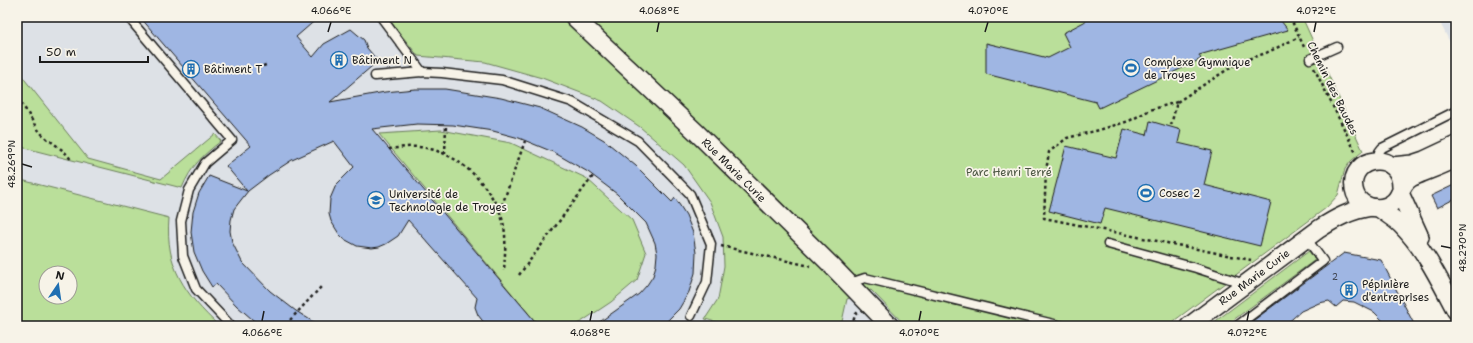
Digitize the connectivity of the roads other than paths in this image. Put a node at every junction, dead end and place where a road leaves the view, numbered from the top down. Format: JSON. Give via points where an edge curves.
{"nodes":[{"id":1,"x":128,"y":17,"type":"edge"},
{"id":2,"x":381,"y":17,"type":"edge"},
{"id":3,"x":574,"y":17,"type":"edge"},
{"id":4,"x":1337,"y":47,"type":"dead end"},
{"id":5,"x":1310,"y":59,"type":"road end"},
{"id":6,"x":422,"y":72,"type":"junction"},
{"id":7,"x":375,"y":76,"type":"dead end"},
{"id":8,"x":1456,"y":111,"type":"edge"},
{"id":9,"x":1456,"y":145,"type":"edge"},
{"id":10,"x":1456,"y":159,"type":"edge"},
{"id":11,"x":1378,"y":163,"type":"junction"},
{"id":12,"x":1354,"y":185,"type":"junction"},
{"id":13,"x":1400,"y":190,"type":"junction"},
{"id":14,"x":1375,"y":208,"type":"junction"},
{"id":15,"x":1312,"y":234,"type":"junction"},
{"id":16,"x":1108,"y":244,"type":"dead end"},
{"id":17,"x":1432,"y":265,"type":"junction"},
{"id":18,"x":1246,"y":284,"type":"junction"},
{"id":19,"x":851,"y":286,"type":"junction"},
{"id":20,"x":1456,"y":311,"type":"edge"},
{"id":21,"x":691,"y":316,"type":"dead end"},
{"id":22,"x":231,"y":326,"type":"edge"},
{"id":23,"x":890,"y":326,"type":"edge"},
{"id":24,"x":1062,"y":326,"type":"edge"},
{"id":25,"x":1189,"y":326,"type":"edge"},
{"id":26,"x":1236,"y":326,"type":"edge"}],
"edges":[{"from":1,"to":22,"type":"lane","via":[[232,140],[205,163],[189,190],[181,221],[183,256],[196,289]]},
{"from":2,"to":6,"type":"lane"},
{"from":3,"to":19,"type":"street","name":"Rue Marie Curie","via":[[696,132]]},
{"from":4,"to":5,"type":"lane"},
{"from":6,"to":7,"type":"lane"},
{"from":6,"to":21,"type":"lane","via":[[502,80],[572,102],[638,141],[690,194],[711,244],[707,282]]},
{"from":8,"to":11,"type":"lane","via":[[1382,148]]},
{"from":9,"to":11,"type":"street","via":[[1412,164]]},
{"from":10,"to":13,"type":"street","via":[[1411,178]]},
{"from":11,"to":12,"type":"street","via":[[1358,170],[1354,177]]},
{"from":11,"to":13,"type":"street","via":[[1400,175]]},
{"from":12,"to":14,"type":"street","via":[[1358,199]]},
{"from":12,"to":15,"type":"street","name":"Rue Marie Curie","via":[[1345,199]]},
{"from":13,"to":14,"type":"street","via":[[1392,204]]},
{"from":13,"to":17,"type":"street"},
{"from":14,"to":15,"type":"street","name":"Rue Marie Curie","via":[[1349,212]]},
{"from":14,"to":17,"type":"street","via":[[1401,225]]},
{"from":15,"to":18,"type":"street","name":"Rue Marie Curie"},
{"from":15,"to":26,"type":"lane","via":[[1323,261]]},
{"from":16,"to":18,"type":"lane"},
{"from":17,"to":20,"type":"street"},
{"from":18,"to":25,"type":"street","name":"Rue Marie Curie"},
{"from":19,"to":23,"type":"street","name":"Rue Marie Curie"},
{"from":19,"to":24,"type":"lane","via":[[865,278]]}]}
